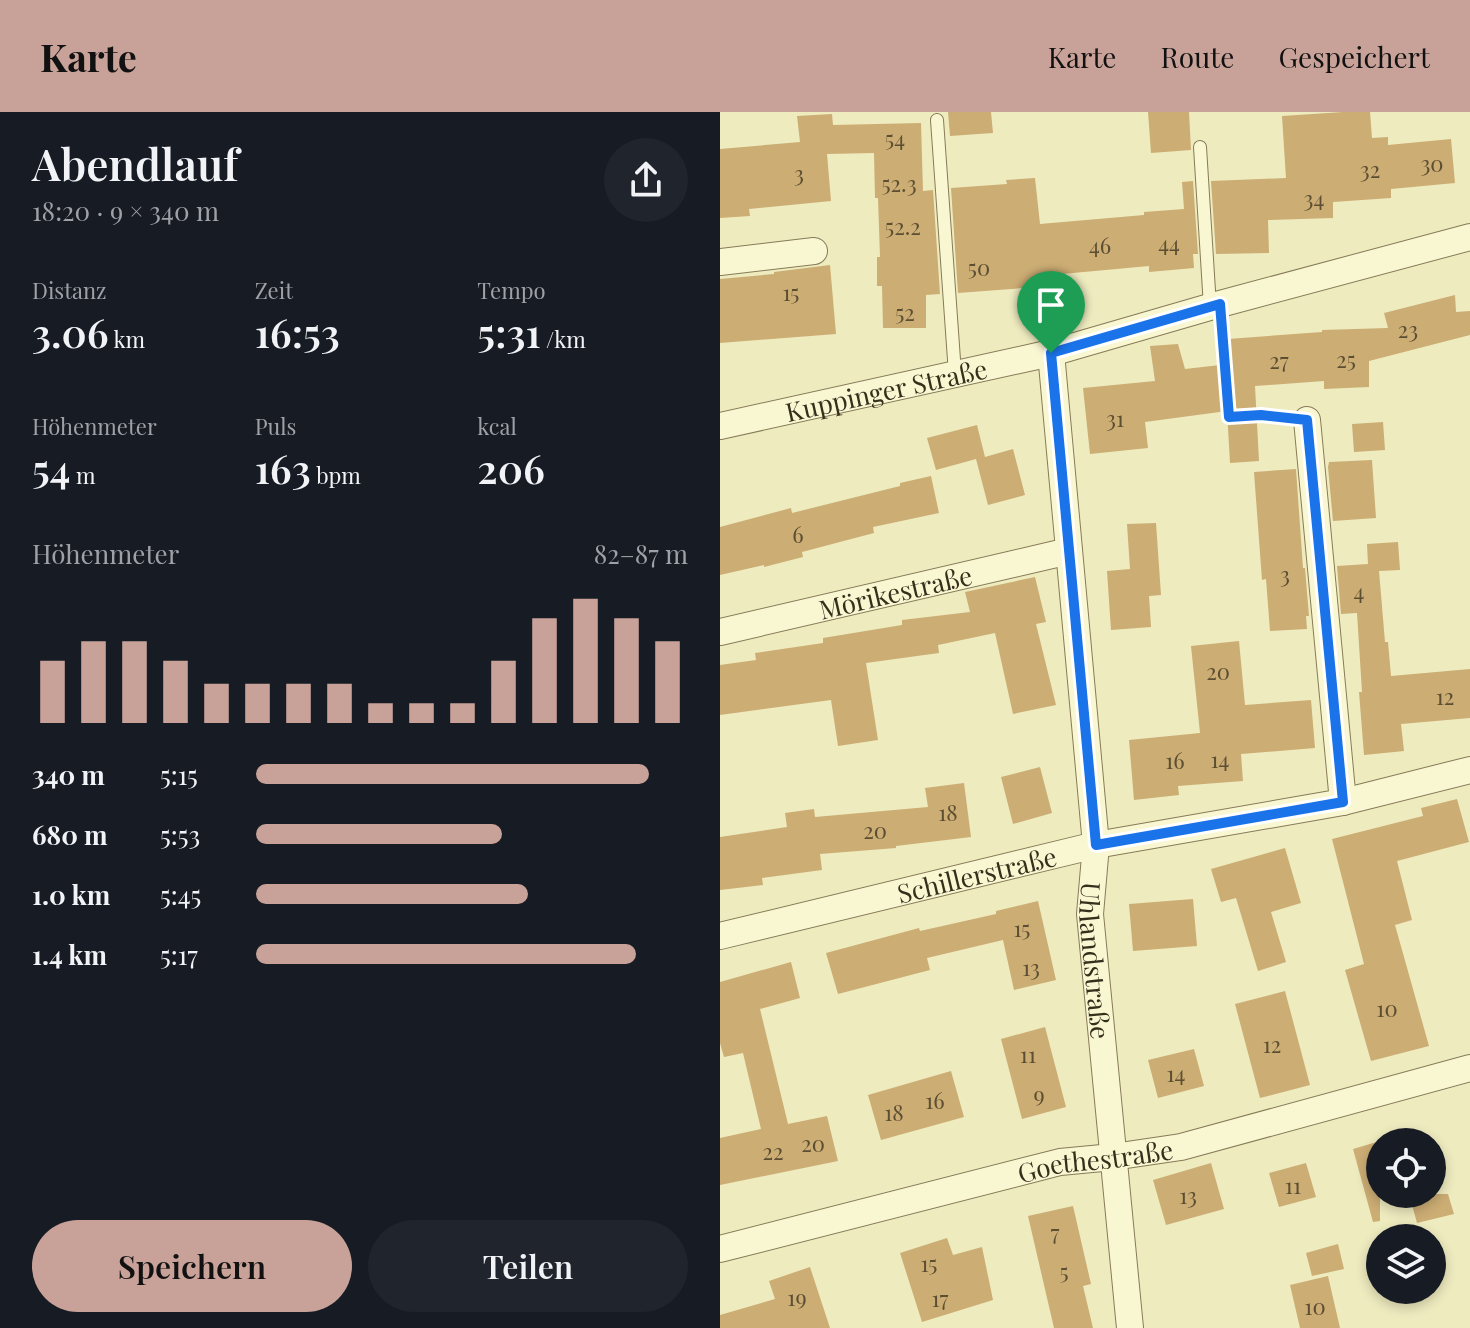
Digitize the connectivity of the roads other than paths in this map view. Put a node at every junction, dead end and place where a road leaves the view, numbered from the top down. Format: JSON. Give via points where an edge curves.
{"nodes":[{"id":1,"x":937,"y":120,"type":"dead end"},
{"id":2,"x":1200,"y":147,"type":"dead end"},
{"id":3,"x":1470,"y":237,"type":"edge"},
{"id":4,"x":814,"y":251,"type":"dead end"},
{"id":5,"x":720,"y":262,"type":"edge"},
{"id":6,"x":1215,"y":305,"type":"junction"},
{"id":7,"x":1051,"y":353,"type":"junction"},
{"id":8,"x":955,"y":374,"type":"junction"},
{"id":9,"x":1307,"y":420,"type":"road end"},
{"id":10,"x":720,"y":426,"type":"edge"},
{"id":11,"x":1069,"y":551,"type":"junction"},
{"id":12,"x":720,"y":632,"type":"edge"},
{"id":13,"x":1470,"y":770,"type":"edge"},
{"id":14,"x":1343,"y":802,"type":"junction"},
{"id":15,"x":1096,"y":845,"type":"junction"},
{"id":16,"x":720,"y":936,"type":"edge"},
{"id":17,"x":1470,"y":1068,"type":"edge"},
{"id":18,"x":1113,"y":1157,"type":"junction"},
{"id":19,"x":720,"y":1249,"type":"edge"},
{"id":20,"x":1130,"y":1328,"type":"edge"}],
"edges":[{"from":1,"to":8,"type":"lane"},
{"from":2,"to":6,"type":"lane"},
{"from":3,"to":6,"type":"street","name":"Kuppinger Straße"},
{"from":4,"to":5,"type":"street"},
{"from":6,"to":7,"type":"street","name":"Kuppinger Straße"},
{"from":7,"to":8,"type":"street","name":"Kuppinger Straße"},
{"from":7,"to":11,"type":"street","name":"Uhlandstraße"},
{"from":8,"to":10,"type":"street","name":"Kuppinger Straße"},
{"from":9,"to":14,"type":"street"},
{"from":11,"to":12,"type":"street","name":"Mörikestraße"},
{"from":11,"to":15,"type":"street","name":"Uhlandstraße"},
{"from":13,"to":14,"type":"street","name":"Schillerstraße"},
{"from":14,"to":15,"type":"street","name":"Schillerstraße"},
{"from":15,"to":16,"type":"street","name":"Schillerstraße"},
{"from":15,"to":18,"type":"street","name":"Uhlandstraße","via":[[1090,914]]},
{"from":17,"to":18,"type":"street","name":"Goethestraße","via":[[1181,1147]]},
{"from":18,"to":19,"type":"street","name":"Goethestraße","via":[[1060,1162]]},
{"from":18,"to":20,"type":"street","name":"Uhlandstraße"}]}
